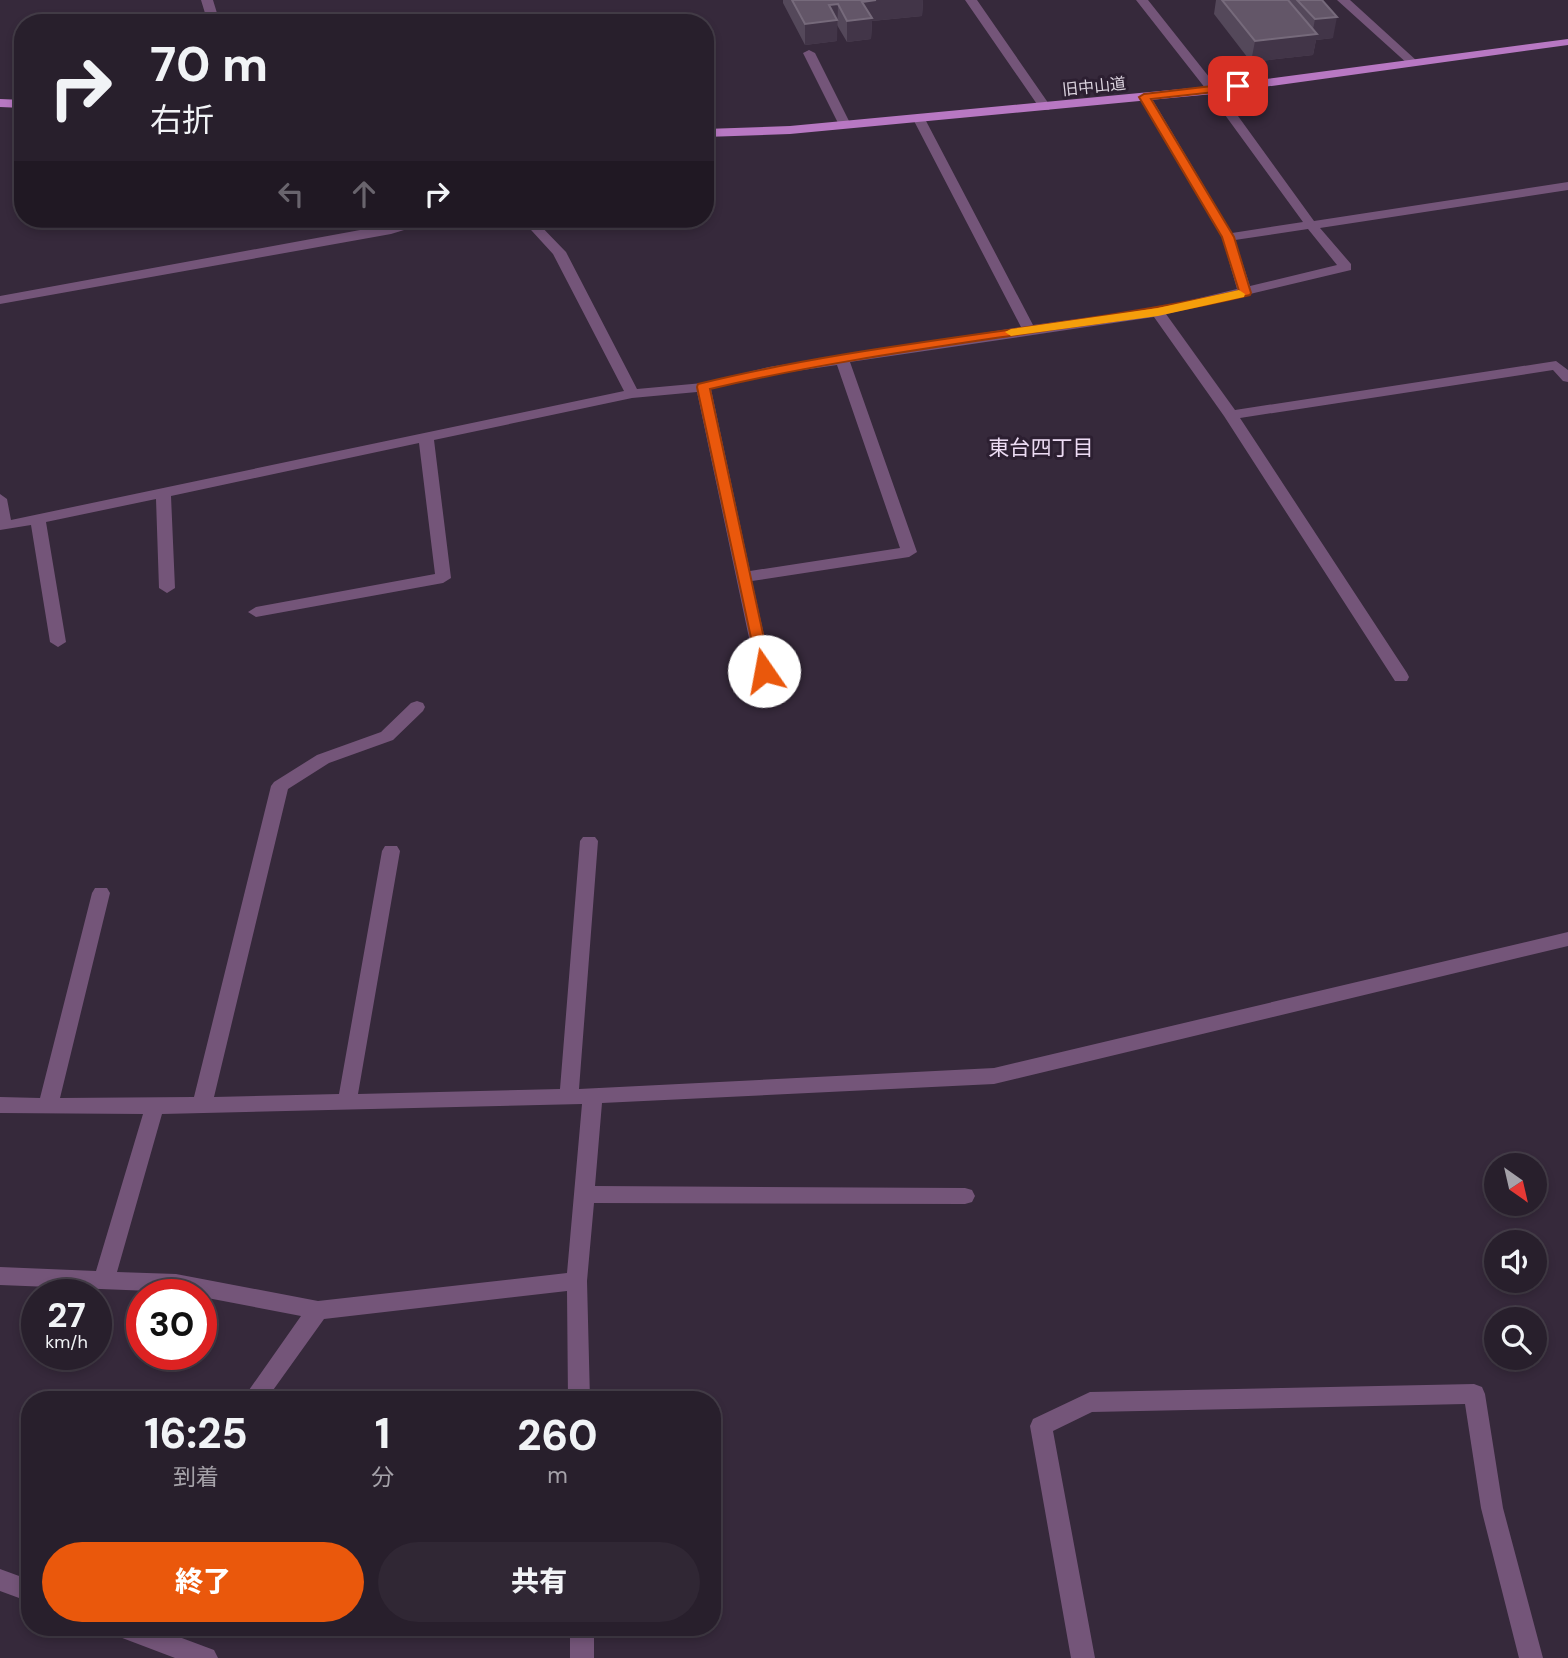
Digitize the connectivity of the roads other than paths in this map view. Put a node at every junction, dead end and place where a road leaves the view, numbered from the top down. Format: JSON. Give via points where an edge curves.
{"nodes":[{"id":1,"x":971,"y":0,"type":"edge"},
{"id":2,"x":1142,"y":0,"type":"edge"},
{"id":3,"x":1343,"y":0,"type":"edge"},
{"id":4,"x":1568,"y":42,"type":"edge"},
{"id":5,"x":808,"y":53,"type":"dead end"},
{"id":6,"x":1413,"y":63,"type":"junction"},
{"id":7,"x":1213,"y":90,"type":"junction"},
{"id":8,"x":1144,"y":97,"type":"junction"},
{"id":9,"x":1045,"y":107,"type":"junction"},
{"id":10,"x":919,"y":118,"type":"junction"},
{"id":11,"x":845,"y":125,"type":"junction"},
{"id":12,"x":714,"y":132,"type":"edge"},
{"id":13,"x":1568,"y":186,"type":"edge"},
{"id":14,"x":1311,"y":225,"type":"junction"},
{"id":15,"x":399,"y":228,"type":"edge"},
{"id":16,"x":536,"y":228,"type":"edge"},
{"id":17,"x":1228,"y":237,"type":"junction"},
{"id":18,"x":1245,"y":293,"type":"junction"},
{"id":19,"x":0,"y":300,"type":"edge"},
{"id":20,"x":1158,"y":312,"type":"junction"},
{"id":21,"x":1029,"y":330,"type":"junction"},
{"id":22,"x":842,"y":360,"type":"junction"},
{"id":23,"x":1568,"y":378,"type":"edge"},
{"id":24,"x":703,"y":387,"type":"junction"},
{"id":25,"x":632,"y":394,"type":"junction"},
{"id":26,"x":1231,"y":415,"type":"junction"},
{"id":27,"x":426,"y":437,"type":"junction"},
{"id":28,"x":163,"y":493,"type":"junction"},
{"id":29,"x":0,"y":499,"type":"edge"},
{"id":30,"x":38,"y":519,"type":"junction"},
{"id":31,"x":744,"y":577,"type":"junction"},
{"id":32,"x":167,"y":588,"type":"dead end"},
{"id":33,"x":256,"y":612,"type":"dead end"},
{"id":34,"x":58,"y":642,"type":"dead end"},
{"id":35,"x":764,"y":671,"type":"dead end"},
{"id":36,"x":1401,"y":677,"type":"dead end"},
{"id":37,"x":417,"y":707,"type":"dead end"},
{"id":38,"x":589,"y":841,"type":"dead end"},
{"id":39,"x":391,"y":851,"type":"dead end"},
{"id":40,"x":101,"y":894,"type":"dead end"},
{"id":41,"x":1568,"y":939,"type":"edge"},
{"id":42,"x":593,"y":1096,"type":"junction"},
{"id":43,"x":569,"y":1097,"type":"junction"},
{"id":44,"x":347,"y":1102,"type":"junction"},
{"id":45,"x":0,"y":1105,"type":"edge"},
{"id":46,"x":202,"y":1105,"type":"junction"},
{"id":47,"x":48,"y":1106,"type":"junction"},
{"id":48,"x":155,"y":1106,"type":"junction"},
{"id":49,"x":584,"y":1194,"type":"junction"},
{"id":50,"x":965,"y":1196,"type":"dead end"},
{"id":51,"x":0,"y":1276,"type":"edge"},
{"id":52,"x":78,"y":1279,"type":"edge"},
{"id":53,"x":104,"y":1279,"type":"edge"},
{"id":54,"x":112,"y":1280,"type":"edge"},
{"id":55,"x":577,"y":1281,"type":"junction"},
{"id":56,"x":318,"y":1310,"type":"junction"},
{"id":57,"x":260,"y":1391,"type":"edge"},
{"id":58,"x":579,"y":1391,"type":"edge"},
{"id":59,"x":0,"y":1580,"type":"edge"},
{"id":60,"x":21,"y":1588,"type":"edge"},
{"id":61,"x":147,"y":1636,"type":"edge"},
{"id":62,"x":582,"y":1636,"type":"edge"},
{"id":63,"x":206,"y":1658,"type":"edge"},
{"id":64,"x":582,"y":1658,"type":"edge"},
{"id":65,"x":1083,"y":1658,"type":"edge"},
{"id":66,"x":1531,"y":1658,"type":"edge"}],
"edges":[{"from":1,"to":9,"type":"street"},
{"from":2,"to":7,"type":"street"},
{"from":3,"to":6,"type":"street"},
{"from":4,"to":6,"type":"main road","name":"旧中山道"},
{"from":5,"to":11,"type":"street"},
{"from":6,"to":7,"type":"main road","name":"旧中山道"},
{"from":7,"to":8,"type":"main road","name":"旧中山道"},
{"from":7,"to":14,"type":"street"},
{"from":8,"to":9,"type":"main road","name":"旧中山道"},
{"from":8,"to":17,"type":"street"},
{"from":9,"to":10,"type":"main road","name":"旧中山道"},
{"from":10,"to":11,"type":"main road","name":"旧中山道"},
{"from":10,"to":21,"type":"street"},
{"from":11,"to":12,"type":"main road","name":"旧中山道"},
{"from":13,"to":14,"type":"street"},
{"from":14,"to":17,"type":"street"},
{"from":14,"to":18,"type":"street","via":[[1346,267]]},
{"from":15,"to":19,"type":"street"},
{"from":16,"to":25,"type":"street","via":[[559,252]]},
{"from":17,"to":18,"type":"street"},
{"from":18,"to":20,"type":"street"},
{"from":20,"to":21,"type":"street"},
{"from":20,"to":26,"type":"street"},
{"from":21,"to":22,"type":"street"},
{"from":22,"to":24,"type":"street"},
{"from":22,"to":31,"type":"street","via":[[909,552]]},
{"from":23,"to":26,"type":"street","via":[[1556,365]]},
{"from":24,"to":25,"type":"street"},
{"from":24,"to":31,"type":"street"},
{"from":25,"to":27,"type":"street"},
{"from":26,"to":36,"type":"street"},
{"from":27,"to":28,"type":"street"},
{"from":27,"to":33,"type":"street","via":[[443,578]]},
{"from":28,"to":30,"type":"street"},
{"from":28,"to":32,"type":"street"},
{"from":29,"to":30,"type":"street","via":[[4,526]]},
{"from":30,"to":34,"type":"street"},
{"from":31,"to":35,"type":"street"},
{"from":37,"to":46,"type":"street","via":[[387,736],[323,759],[280,786]]},
{"from":38,"to":43,"type":"street"},
{"from":39,"to":44,"type":"street"},
{"from":40,"to":47,"type":"street"},
{"from":41,"to":42,"type":"street","via":[[994,1076]]},
{"from":42,"to":43,"type":"street"},
{"from":42,"to":49,"type":"street"},
{"from":43,"to":44,"type":"street"},
{"from":44,"to":46,"type":"street"},
{"from":45,"to":47,"type":"street"},
{"from":46,"to":48,"type":"street"},
{"from":47,"to":48,"type":"street"},
{"from":48,"to":53,"type":"street"},
{"from":49,"to":50,"type":"street"},
{"from":49,"to":55,"type":"street"},
{"from":51,"to":52,"type":"street"},
{"from":54,"to":56,"type":"street","via":[[176,1283]]},
{"from":55,"to":56,"type":"street"},
{"from":55,"to":58,"type":"street"},
{"from":56,"to":57,"type":"street"},
{"from":59,"to":60,"type":"street"},
{"from":61,"to":63,"type":"street"},
{"from":62,"to":64,"type":"street"},
{"from":65,"to":66,"type":"street","via":[[1041,1426],[1090,1402],[1474,1394],[1492,1507]]}]}
